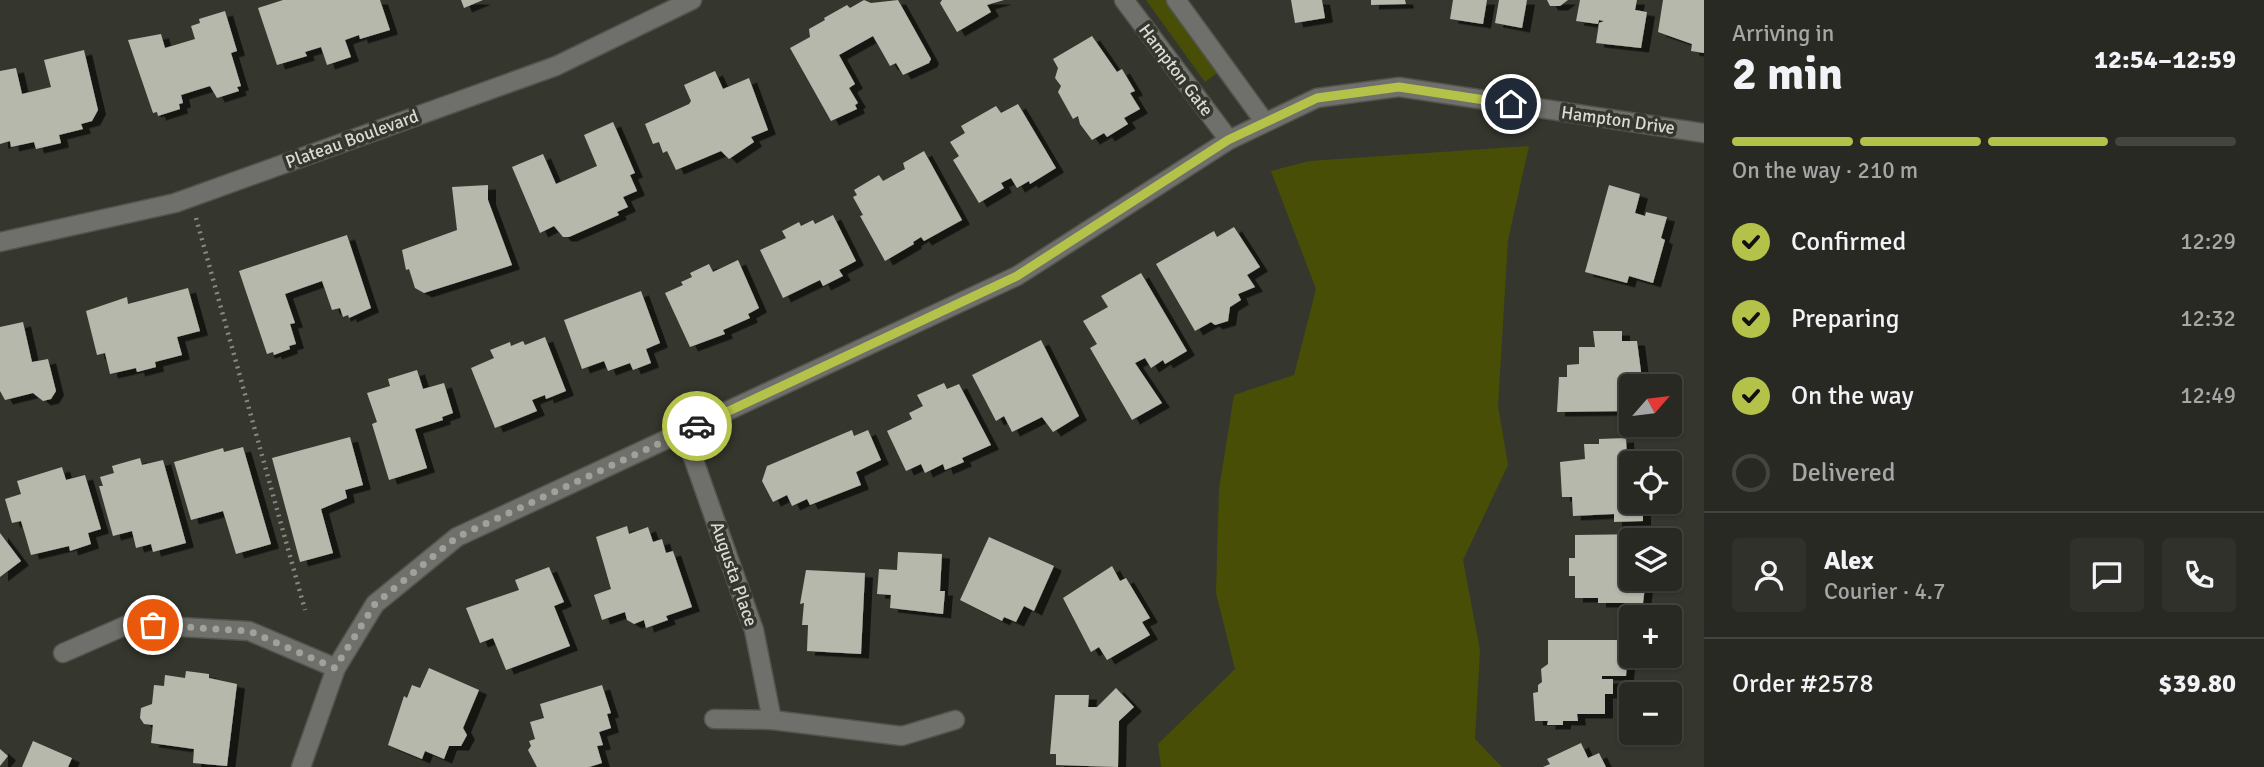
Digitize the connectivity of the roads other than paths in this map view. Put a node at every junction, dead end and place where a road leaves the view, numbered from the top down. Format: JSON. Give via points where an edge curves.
{"nodes":[{"id":1,"x":692,"y":0,"type":"edge"},
{"id":2,"x":1124,"y":0,"type":"edge"},
{"id":3,"x":1176,"y":0,"type":"edge"},
{"id":4,"x":1264,"y":121,"type":"junction"},
{"id":5,"x":1704,"y":133,"type":"edge"},
{"id":6,"x":1228,"y":140,"type":"junction"},
{"id":7,"x":0,"y":242,"type":"edge"},
{"id":8,"x":684,"y":432,"type":"junction"},
{"id":9,"x":62,"y":653,"type":"dead end"},
{"id":10,"x":335,"y":668,"type":"junction"},
{"id":11,"x":714,"y":719,"type":"dead end"},
{"id":12,"x":772,"y":720,"type":"junction"},
{"id":13,"x":955,"y":720,"type":"dead end"},
{"id":14,"x":301,"y":767,"type":"edge"}],
"edges":[{"from":1,"to":7,"type":"street","name":"Plateau Boulevard","via":[[556,66],[191,197]]},
{"from":2,"to":6,"type":"street","name":"Hampton Gate"},
{"from":3,"to":4,"type":"street"},
{"from":4,"to":5,"type":"street","name":"Hampton Drive","via":[[1317,98],[1399,87]]},
{"from":4,"to":6,"type":"street","name":"Hampton Drive"},
{"from":6,"to":8,"type":"street","name":"Hampton Drive","via":[[1017,276]]},
{"from":8,"to":10,"type":"street","name":"Hampton Drive","via":[[457,537],[375,604]]},
{"from":8,"to":12,"type":"street","name":"Augusta Place","via":[[754,630]]},
{"from":9,"to":10,"type":"street","via":[[129,624],[249,631]]},
{"from":10,"to":14,"type":"street","name":"Hampton Drive"},
{"from":11,"to":12,"type":"street"},
{"from":12,"to":13,"type":"street","via":[[902,736]]}]}
